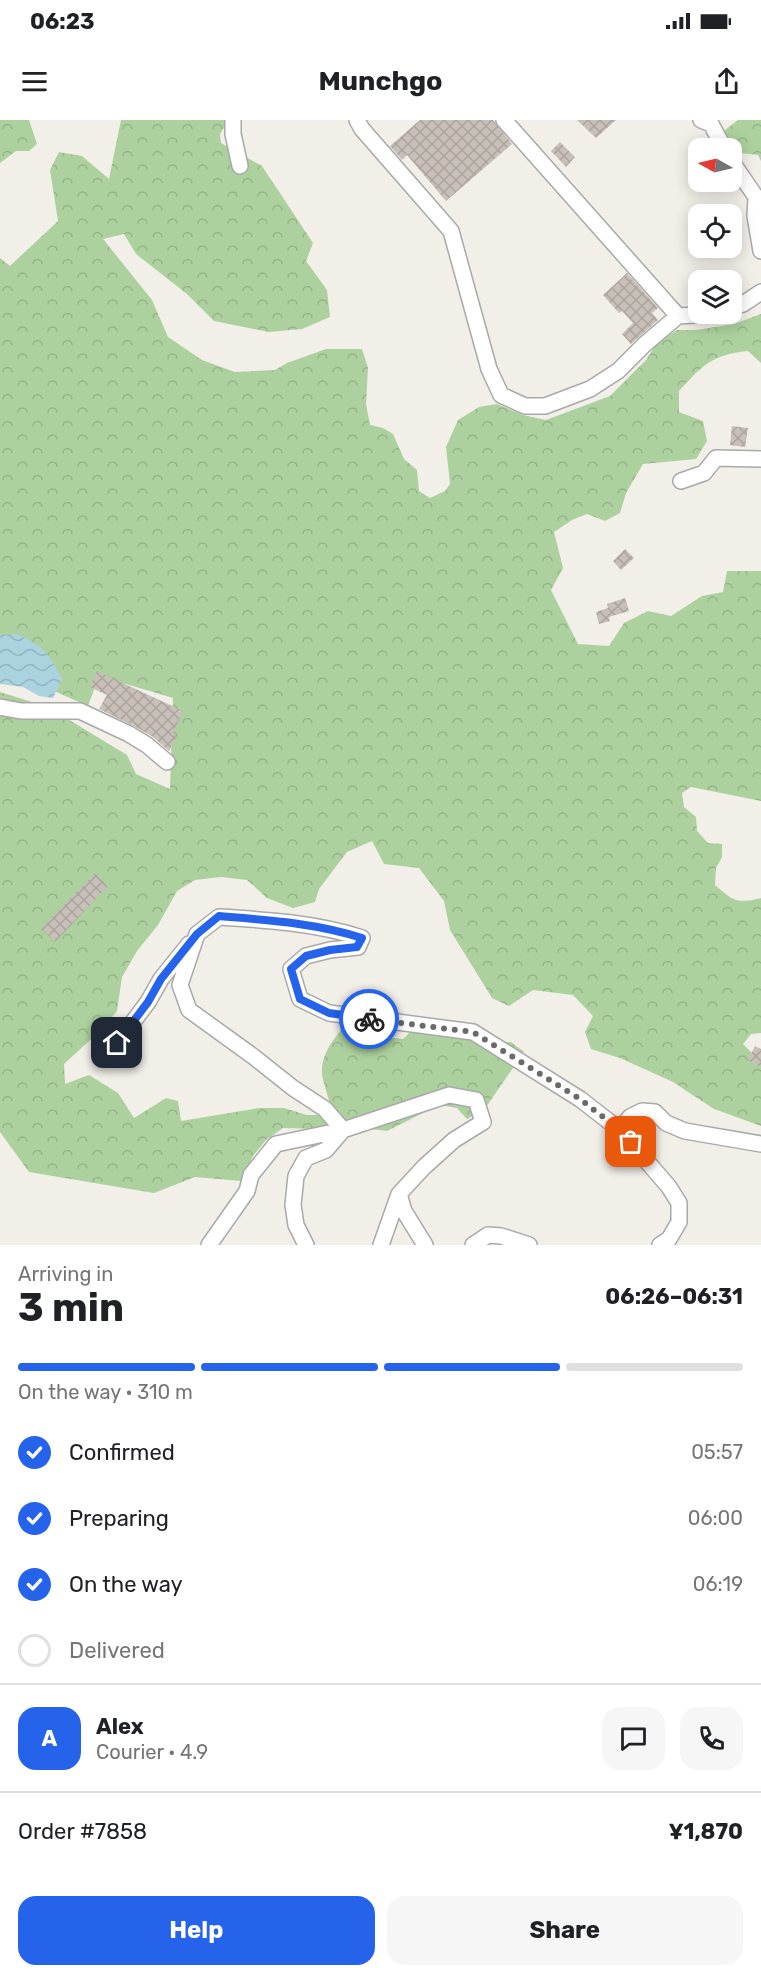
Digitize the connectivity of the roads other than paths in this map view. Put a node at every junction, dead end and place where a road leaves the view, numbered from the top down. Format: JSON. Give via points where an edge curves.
{"nodes":[{"id":1,"x":232,"y":120,"type":"edge"},
{"id":2,"x":357,"y":120,"type":"edge"},
{"id":3,"x":504,"y":120,"type":"edge"},
{"id":4,"x":701,"y":120,"type":"edge"},
{"id":5,"x":719,"y":138,"type":"edge"},
{"id":6,"x":240,"y":166,"type":"dead end"},
{"id":7,"x":742,"y":177,"type":"edge"},
{"id":8,"x":761,"y":251,"type":"edge"},
{"id":9,"x":761,"y":292,"type":"edge"},
{"id":10,"x":742,"y":304,"type":"edge"},
{"id":11,"x":688,"y":315,"type":"edge"},
{"id":12,"x":678,"y":316,"type":"junction"},
{"id":13,"x":761,"y":459,"type":"edge"},
{"id":14,"x":681,"y":480,"type":"dead end"},
{"id":15,"x":0,"y":707,"type":"edge"},
{"id":16,"x":167,"y":762,"type":"dead end"},
{"id":17,"x":197,"y":934,"type":"junction"},
{"id":18,"x":117,"y":1043,"type":"dead end"},
{"id":19,"x":343,"y":1130,"type":"junction"},
{"id":20,"x":620,"y":1130,"type":"junction"},
{"id":21,"x":761,"y":1144,"type":"edge"},
{"id":22,"x":399,"y":1194,"type":"junction"},
{"id":23,"x":209,"y":1245,"type":"edge"},
{"id":24,"x":306,"y":1245,"type":"edge"},
{"id":25,"x":381,"y":1245,"type":"edge"},
{"id":26,"x":425,"y":1245,"type":"edge"},
{"id":27,"x":472,"y":1245,"type":"edge"},
{"id":28,"x":528,"y":1245,"type":"edge"},
{"id":29,"x":660,"y":1245,"type":"edge"}],
"edges":[{"from":1,"to":6,"type":"street"},
{"from":2,"to":12,"type":"street","via":[[451,231],[489,369],[501,394],[525,406],[545,406],[590,389],[618,370]]},
{"from":3,"to":12,"type":"street"},
{"from":4,"to":5,"type":"street","via":[[711,124]]},
{"from":7,"to":8,"type":"street","via":[[756,197]]},
{"from":9,"to":10,"type":"street"},
{"from":11,"to":12,"type":"street"},
{"from":13,"to":14,"type":"street","via":[[716,458],[704,473]]},
{"from":15,"to":16,"type":"street","via":[[80,711],[129,734]]},
{"from":17,"to":18,"type":"street"},
{"from":17,"to":19,"type":"street","via":[[180,985],[189,1011],[325,1109]]},
{"from":17,"to":20,"type":"street","via":[[219,916],[281,921],[362,938],[357,947],[306,956],[291,969],[300,999],[329,1013],[473,1032],[580,1099]]},
{"from":19,"to":22,"type":"street","via":[[449,1095],[476,1100],[483,1122],[454,1140]]},
{"from":19,"to":23,"type":"street","via":[[276,1144],[251,1175],[248,1191]]},
{"from":19,"to":24,"type":"street","via":[[326,1150],[306,1158],[296,1176],[292,1204],[296,1225]]},
{"from":20,"to":21,"type":"street","via":[[630,1117],[642,1111],[655,1112],[666,1123],[685,1131]]},
{"from":20,"to":29,"type":"street","via":[[679,1203],[679,1222],[669,1239]]},
{"from":22,"to":25,"type":"street"},
{"from":22,"to":26,"type":"street","via":[[404,1211]]},
{"from":27,"to":28,"type":"street","via":[[488,1235]]}]}
